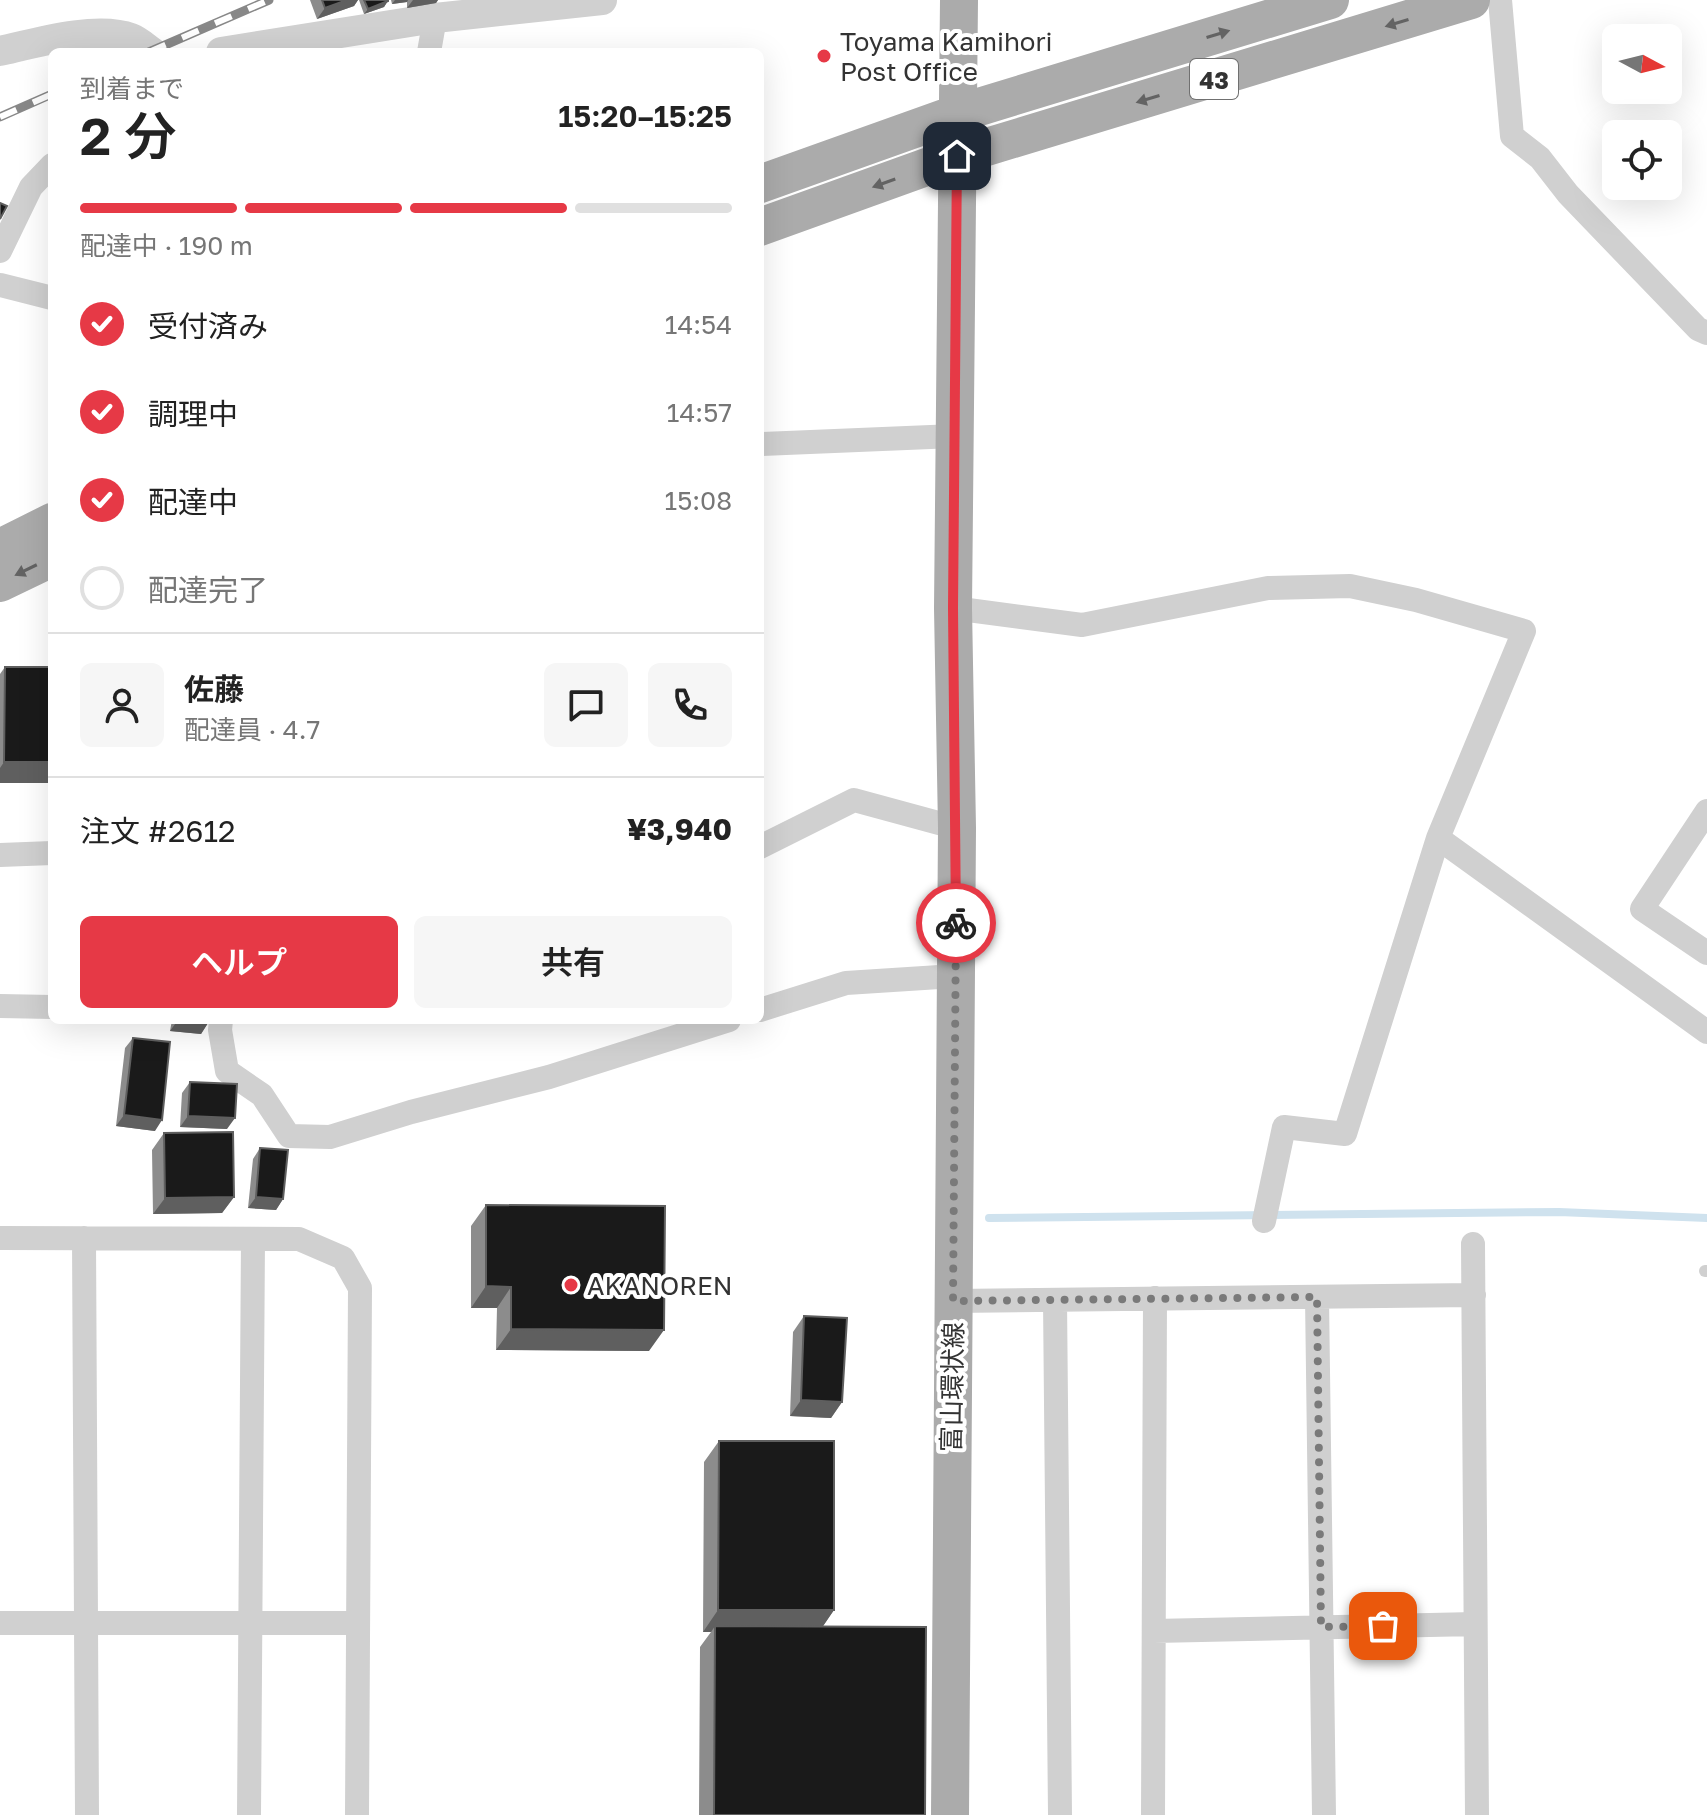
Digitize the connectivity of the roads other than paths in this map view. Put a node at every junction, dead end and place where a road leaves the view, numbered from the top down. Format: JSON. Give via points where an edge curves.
{"nodes":[{"id":1,"x":602,"y":0,"type":"edge"},
{"id":2,"x":959,"y":0,"type":"edge"},
{"id":3,"x":1330,"y":0,"type":"edge"},
{"id":4,"x":1471,"y":0,"type":"edge"},
{"id":5,"x":1500,"y":0,"type":"edge"},
{"id":6,"x":435,"y":18,"type":"junction"},
{"id":7,"x":146,"y":48,"type":"edge"},
{"id":8,"x":246,"y":48,"type":"edge"},
{"id":9,"x":430,"y":48,"type":"edge"},
{"id":10,"x":0,"y":51,"type":"edge"},
{"id":11,"x":956,"y":114,"type":"junction"},
{"id":12,"x":957,"y":156,"type":"junction"},
{"id":13,"x":48,"y":169,"type":"edge"},
{"id":14,"x":764,"y":183,"type":"edge"},
{"id":15,"x":764,"y":226,"type":"edge"},
{"id":16,"x":0,"y":251,"type":"edge"},
{"id":17,"x":0,"y":285,"type":"edge"},
{"id":18,"x":48,"y":297,"type":"edge"},
{"id":19,"x":1707,"y":333,"type":"edge"},
{"id":20,"x":955,"y":436,"type":"junction"},
{"id":21,"x":764,"y":444,"type":"edge"},
{"id":22,"x":48,"y":524,"type":"edge"},
{"id":23,"x":0,"y":548,"type":"edge"},
{"id":24,"x":48,"y":560,"type":"edge"},
{"id":25,"x":0,"y":583,"type":"edge"},
{"id":26,"x":953,"y":608,"type":"junction"},
{"id":27,"x":1707,"y":811,"type":"edge"},
{"id":28,"x":957,"y":828,"type":"junction"},
{"id":29,"x":1438,"y":838,"type":"junction"},
{"id":30,"x":764,"y":845,"type":"edge"},
{"id":31,"x":48,"y":853,"type":"edge"},
{"id":32,"x":0,"y":855,"type":"edge"},
{"id":33,"x":1707,"y":953,"type":"edge"},
{"id":34,"x":955,"y":976,"type":"junction"},
{"id":35,"x":0,"y":1006,"type":"edge"},
{"id":36,"x":48,"y":1007,"type":"edge"},
{"id":37,"x":764,"y":1009,"type":"edge"},
{"id":38,"x":221,"y":1024,"type":"edge"},
{"id":39,"x":716,"y":1024,"type":"edge"},
{"id":40,"x":1707,"y":1032,"type":"edge"},
{"id":41,"x":1264,"y":1221,"type":"dead end"},
{"id":42,"x":0,"y":1238,"type":"edge"},
{"id":43,"x":84,"y":1238,"type":"junction"},
{"id":44,"x":253,"y":1239,"type":"junction"},
{"id":45,"x":1473,"y":1244,"type":"dead end"},
{"id":46,"x":1474,"y":1295,"type":"junction"},
{"id":47,"x":1317,"y":1297,"type":"junction"},
{"id":48,"x":1155,"y":1298,"type":"junction"},
{"id":49,"x":1055,"y":1300,"type":"junction"},
{"id":50,"x":953,"y":1301,"type":"junction"},
{"id":51,"x":0,"y":1623,"type":"edge"},
{"id":52,"x":357,"y":1623,"type":"junction"},
{"id":53,"x":84,"y":1624,"type":"junction"},
{"id":54,"x":250,"y":1624,"type":"junction"},
{"id":55,"x":1475,"y":1624,"type":"junction"},
{"id":56,"x":1321,"y":1627,"type":"junction"},
{"id":57,"x":1154,"y":1631,"type":"junction"},
{"id":58,"x":87,"y":1815,"type":"edge"},
{"id":59,"x":249,"y":1815,"type":"edge"},
{"id":60,"x":357,"y":1815,"type":"edge"},
{"id":61,"x":950,"y":1815,"type":"edge"},
{"id":62,"x":1060,"y":1815,"type":"edge"},
{"id":63,"x":1153,"y":1815,"type":"edge"},
{"id":64,"x":1324,"y":1815,"type":"edge"},
{"id":65,"x":1477,"y":1815,"type":"edge"}],
"edges":[{"from":1,"to":6,"type":"street"},
{"from":2,"to":11,"type":"main road","name":"富山環状線"},
{"from":11,"to":3,"type":"main road","number":"43","one_way":true},
{"from":4,"to":12,"type":"main road","number":"43","one_way":true},
{"from":5,"to":19,"type":"street","via":[[1512,136],[1540,158],[1568,194]]},
{"from":6,"to":8,"type":"street"},
{"from":6,"to":9,"type":"street"},
{"from":7,"to":10,"type":"street","via":[[131,38],[101,34]]},
{"from":11,"to":12,"type":"main road","name":"富山環状線"},
{"from":11,"to":14,"type":"main road","number":"43"},
{"from":12,"to":15,"type":"main road","number":"43","one_way":true},
{"from":12,"to":20,"type":"main road","name":"富山環状線"},
{"from":13,"to":16,"type":"street","via":[[31,187]]},
{"from":17,"to":18,"type":"street"},
{"from":20,"to":21,"type":"street"},
{"from":20,"to":26,"type":"main road","name":"富山環状線"},
{"from":22,"to":23,"type":"main road"},
{"from":24,"to":25,"type":"main road","one_way":true},
{"from":26,"to":28,"type":"main road","name":"富山環状線"},
{"from":26,"to":29,"type":"street","via":[[1082,625],[1268,588],[1350,586],[1524,631]]},
{"from":27,"to":33,"type":"street","via":[[1642,909]]},
{"from":28,"to":30,"type":"street","via":[[854,800]]},
{"from":28,"to":34,"type":"main road","name":"富山環状線"},
{"from":29,"to":40,"type":"street"},
{"from":29,"to":41,"type":"street","via":[[1345,1134],[1284,1127]]},
{"from":31,"to":32,"type":"street"},
{"from":34,"to":37,"type":"street","via":[[846,983]]},
{"from":34,"to":50,"type":"main road","name":"富山環状線"},
{"from":35,"to":36,"type":"street"},
{"from":38,"to":39,"type":"street","via":[[227,1071],[262,1095],[289,1136],[330,1137]]},
{"from":42,"to":43,"type":"street"},
{"from":43,"to":44,"type":"street"},
{"from":43,"to":53,"type":"street"},
{"from":44,"to":52,"type":"street","via":[[299,1239],[343,1258],[360,1288]]},
{"from":44,"to":54,"type":"street"},
{"from":45,"to":46,"type":"street"},
{"from":46,"to":47,"type":"street"},
{"from":46,"to":55,"type":"street"},
{"from":47,"to":48,"type":"street"},
{"from":47,"to":56,"type":"street"},
{"from":48,"to":49,"type":"street"},
{"from":48,"to":57,"type":"street"},
{"from":49,"to":50,"type":"street"},
{"from":49,"to":62,"type":"street"},
{"from":50,"to":61,"type":"main road","name":"富山環状線"},
{"from":51,"to":53,"type":"street"},
{"from":52,"to":54,"type":"street"},
{"from":52,"to":60,"type":"street"},
{"from":53,"to":54,"type":"street"},
{"from":53,"to":58,"type":"street"},
{"from":54,"to":59,"type":"street"},
{"from":55,"to":56,"type":"street"},
{"from":55,"to":65,"type":"street"},
{"from":56,"to":57,"type":"street"},
{"from":56,"to":64,"type":"street"},
{"from":57,"to":63,"type":"street"}]}
